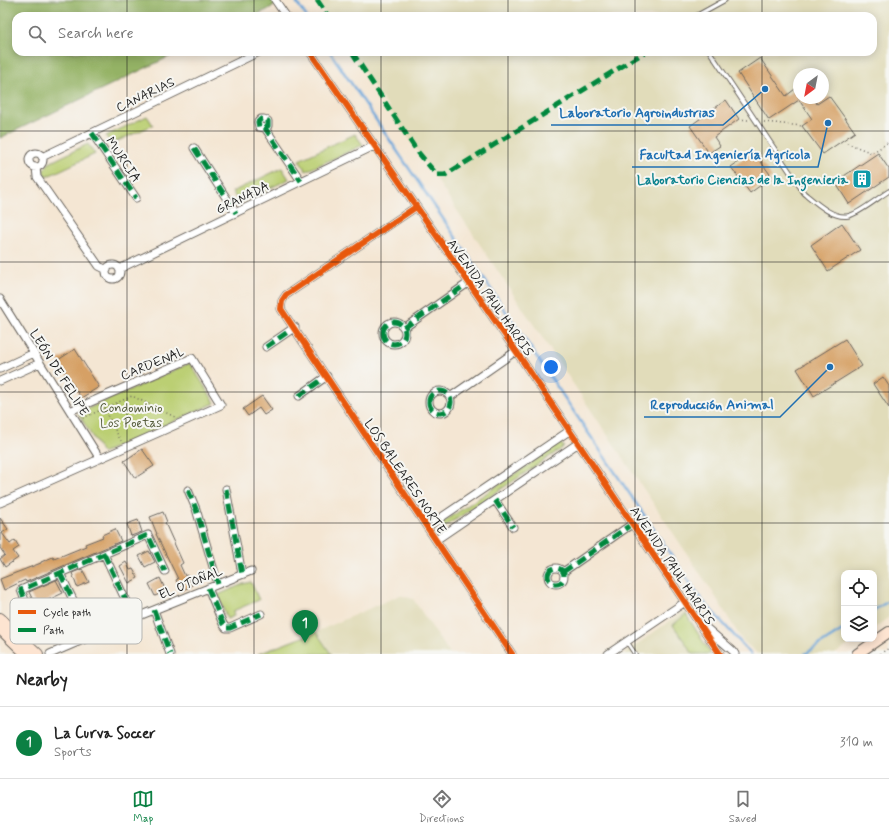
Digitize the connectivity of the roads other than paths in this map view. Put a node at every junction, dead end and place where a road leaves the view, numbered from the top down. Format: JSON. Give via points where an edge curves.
{"nodes":[{"id":1,"x":275,"y":0,"type":"edge"},
{"id":2,"x":724,"y":0,"type":"edge"},
{"id":3,"x":283,"y":12,"type":"edge"},
{"id":4,"x":703,"y":12,"type":"edge"},
{"id":5,"x":251,"y":56,"type":"edge"},
{"id":6,"x":313,"y":56,"type":"edge"},
{"id":7,"x":713,"y":56,"type":"edge"},
{"id":8,"x":265,"y":128,"type":"dead end"},
{"id":9,"x":92,"y":133,"type":"junction"},
{"id":10,"x":374,"y":146,"type":"junction"},
{"id":11,"x":194,"y":148,"type":"dead end"},
{"id":12,"x":42,"y":157,"type":"junction"},
{"id":13,"x":36,"y":167,"type":"junction"},
{"id":14,"x":301,"y":181,"type":"junction"},
{"id":15,"x":889,"y":191,"type":"edge"},
{"id":16,"x":136,"y":198,"type":"dead end"},
{"id":17,"x":416,"y":207,"type":"junction"},
{"id":18,"x":236,"y":213,"type":"junction"},
{"id":19,"x":468,"y":283,"type":"junction"},
{"id":20,"x":0,"y":299,"type":"edge"},
{"id":21,"x":295,"y":327,"type":"junction"},
{"id":22,"x":404,"y":328,"type":"dead end"},
{"id":23,"x":266,"y":347,"type":"dead end"},
{"id":24,"x":516,"y":351,"type":"junction"},
{"id":25,"x":34,"y":353,"type":"junction"},
{"id":26,"x":40,"y":363,"type":"junction"},
{"id":27,"x":0,"y":369,"type":"edge"},
{"id":28,"x":327,"y":376,"type":"junction"},
{"id":29,"x":0,"y":381,"type":"edge"},
{"id":30,"x":299,"y":396,"type":"dead end"},
{"id":31,"x":450,"y":397,"type":"dead end"},
{"id":32,"x":70,"y":411,"type":"junction"},
{"id":33,"x":569,"y":432,"type":"junction"},
{"id":34,"x":578,"y":444,"type":"junction"},
{"id":35,"x":100,"y":459,"type":"junction"},
{"id":36,"x":226,"y":489,"type":"dead end"},
{"id":37,"x":188,"y":490,"type":"dead end"},
{"id":38,"x":495,"y":500,"type":"junction"},
{"id":39,"x":0,"y":503,"type":"edge"},
{"id":40,"x":632,"y":524,"type":"junction"},
{"id":41,"x":514,"y":526,"type":"dead end"},
{"id":42,"x":427,"y":527,"type":"junction"},
{"id":43,"x":436,"y":540,"type":"junction"},
{"id":44,"x":104,"y":554,"type":"junction"},
{"id":45,"x":165,"y":571,"type":"dead end"},
{"id":46,"x":251,"y":571,"type":"dead end"},
{"id":47,"x":563,"y":572,"type":"dead end"},
{"id":48,"x":60,"y":573,"type":"junction"},
{"id":49,"x":242,"y":574,"type":"junction"},
{"id":50,"x":218,"y":584,"type":"junction"},
{"id":51,"x":208,"y":588,"type":"junction"},
{"id":52,"x":23,"y":598,"type":"edge"},
{"id":53,"x":72,"y":598,"type":"edge"},
{"id":54,"x":125,"y":598,"type":"edge"},
{"id":55,"x":685,"y":602,"type":"junction"},
{"id":56,"x":154,"y":610,"type":"junction"},
{"id":57,"x":260,"y":614,"type":"dead end"},
{"id":58,"x":142,"y":615,"type":"edge"},
{"id":59,"x":0,"y":618,"type":"edge"},
{"id":60,"x":697,"y":619,"type":"junction"},
{"id":61,"x":10,"y":627,"type":"edge"},
{"id":62,"x":0,"y":629,"type":"edge"},
{"id":63,"x":889,"y":632,"type":"edge"},
{"id":64,"x":10,"y":639,"type":"edge"},
{"id":65,"x":626,"y":641,"type":"junction"},
{"id":66,"x":16,"y":644,"type":"edge"},
{"id":67,"x":27,"y":644,"type":"edge"},
{"id":68,"x":73,"y":644,"type":"edge"},
{"id":69,"x":858,"y":653,"type":"edge"},
{"id":70,"x":26,"y":654,"type":"edge"},
{"id":71,"x":38,"y":654,"type":"edge"},
{"id":72,"x":50,"y":654,"type":"edge"},
{"id":73,"x":170,"y":654,"type":"edge"},
{"id":74,"x":512,"y":654,"type":"edge"},
{"id":75,"x":608,"y":654,"type":"edge"},
{"id":76,"x":635,"y":654,"type":"edge"},
{"id":77,"x":720,"y":654,"type":"edge"},
{"id":78,"x":735,"y":654,"type":"edge"}],
"edges":[{"from":1,"to":3,"type":"street"},
{"from":2,"to":4,"type":"lane"},
{"from":5,"to":9,"type":"street","name":"CANARIAS"},
{"from":6,"to":10,"type":"street","name":"AVENIDA PAUL HARRIS"},
{"from":7,"to":15,"type":"lane","via":[[804,193],[823,209],[848,216]]},
{"from":8,"to":14,"type":"street"},
{"from":9,"to":12,"type":"street","name":"CANARIAS"},
{"from":9,"to":16,"type":"street","name":"MURCIA"},
{"from":10,"to":14,"type":"street","name":"GRANADA"},
{"from":10,"to":17,"type":"street","name":"AVENIDA PAUL HARRIS"},
{"from":11,"to":18,"type":"street"},
{"from":12,"to":13,"type":"street","via":[[42,163]]},
{"from":12,"to":13,"type":"street","name":"CANARIAS","via":[[37,153],[30,156],[30,163]]},
{"from":13,"to":18,"type":"street","name":"GRANADA","via":[[37,177],[99,266],[107,270],[108,277],[115,278],[120,274],[119,269]]},
{"from":14,"to":18,"type":"street","name":"GRANADA"},
{"from":17,"to":19,"type":"street","name":"AVENIDA PAUL HARRIS"},
{"from":17,"to":21,"type":"street","name":"LOS BALEARES NORTE","via":[[286,295],[282,301],[282,309]]},
{"from":19,"to":22,"type":"street"},
{"from":19,"to":24,"type":"street","name":"AVENIDA PAUL HARRIS"},
{"from":20,"to":25,"type":"street","name":"LEÓN DE FELIPE"},
{"from":21,"to":23,"type":"street"},
{"from":21,"to":28,"type":"street","name":"LOS BALEARES NORTE"},
{"from":24,"to":31,"type":"street"},
{"from":24,"to":33,"type":"street","name":"AVENIDA PAUL HARRIS"},
{"from":25,"to":26,"type":"street","name":"LEÓN DE FELIPE"},
{"from":25,"to":27,"type":"street"},
{"from":26,"to":29,"type":"street"},
{"from":26,"to":32,"type":"street","name":"LEÓN DE FELIPE"},
{"from":28,"to":30,"type":"street"},
{"from":28,"to":42,"type":"street","name":"LOS BALEARES NORTE"},
{"from":32,"to":35,"type":"street","name":"LEÓN DE FELIPE"},
{"from":32,"to":35,"type":"street","name":"CARDENAL","via":[[192,358],[221,405]]},
{"from":33,"to":34,"type":"street","name":"AVENIDA PAUL HARRIS"},
{"from":33,"to":42,"type":"street"},
{"from":34,"to":38,"type":"street"},
{"from":34,"to":40,"type":"street","name":"AVENIDA PAUL HARRIS"},
{"from":35,"to":39,"type":"street"},
{"from":36,"to":49,"type":"street"},
{"from":37,"to":50,"type":"street"},
{"from":38,"to":41,"type":"street"},
{"from":38,"to":43,"type":"street"},
{"from":40,"to":47,"type":"street"},
{"from":40,"to":55,"type":"street","name":"AVENIDA PAUL HARRIS"},
{"from":42,"to":43,"type":"street","name":"LOS BALEARES NORTE"},
{"from":43,"to":74,"type":"street","name":"LOS BALEARES NORTE"},
{"from":44,"to":45,"type":"street","via":[[148,534]]},
{"from":44,"to":48,"type":"street"},
{"from":44,"to":54,"type":"street"},
{"from":46,"to":49,"type":"street","name":"EL OTOÑAL"},
{"from":48,"to":52,"type":"street","via":[[20,590]]},
{"from":48,"to":53,"type":"street"},
{"from":49,"to":50,"type":"street","name":"EL OTOÑAL"},
{"from":50,"to":51,"type":"street","name":"EL OTOÑAL"},
{"from":51,"to":56,"type":"street","name":"EL OTOÑAL"},
{"from":51,"to":57,"type":"street","via":[[226,628]]},
{"from":55,"to":60,"type":"street","name":"AVENIDA PAUL HARRIS"},
{"from":55,"to":65,"type":"street"},
{"from":56,"to":58,"type":"street","name":"EL OTOÑAL"},
{"from":56,"to":73,"type":"street"},
{"from":59,"to":61,"type":"main road"},
{"from":60,"to":77,"type":"street","name":"AVENIDA PAUL HARRIS"},
{"from":60,"to":78,"type":"street","name":"AVENIDA PAUL HARRIS"},
{"from":62,"to":64,"type":"main road"},
{"from":63,"to":69,"type":"main road"},
{"from":65,"to":75,"type":"street"},
{"from":65,"to":76,"type":"lane"},
{"from":66,"to":70,"type":"main road"},
{"from":67,"to":71,"type":"main road"},
{"from":68,"to":72,"type":"street","name":"EL OTOÑAL"}]}
